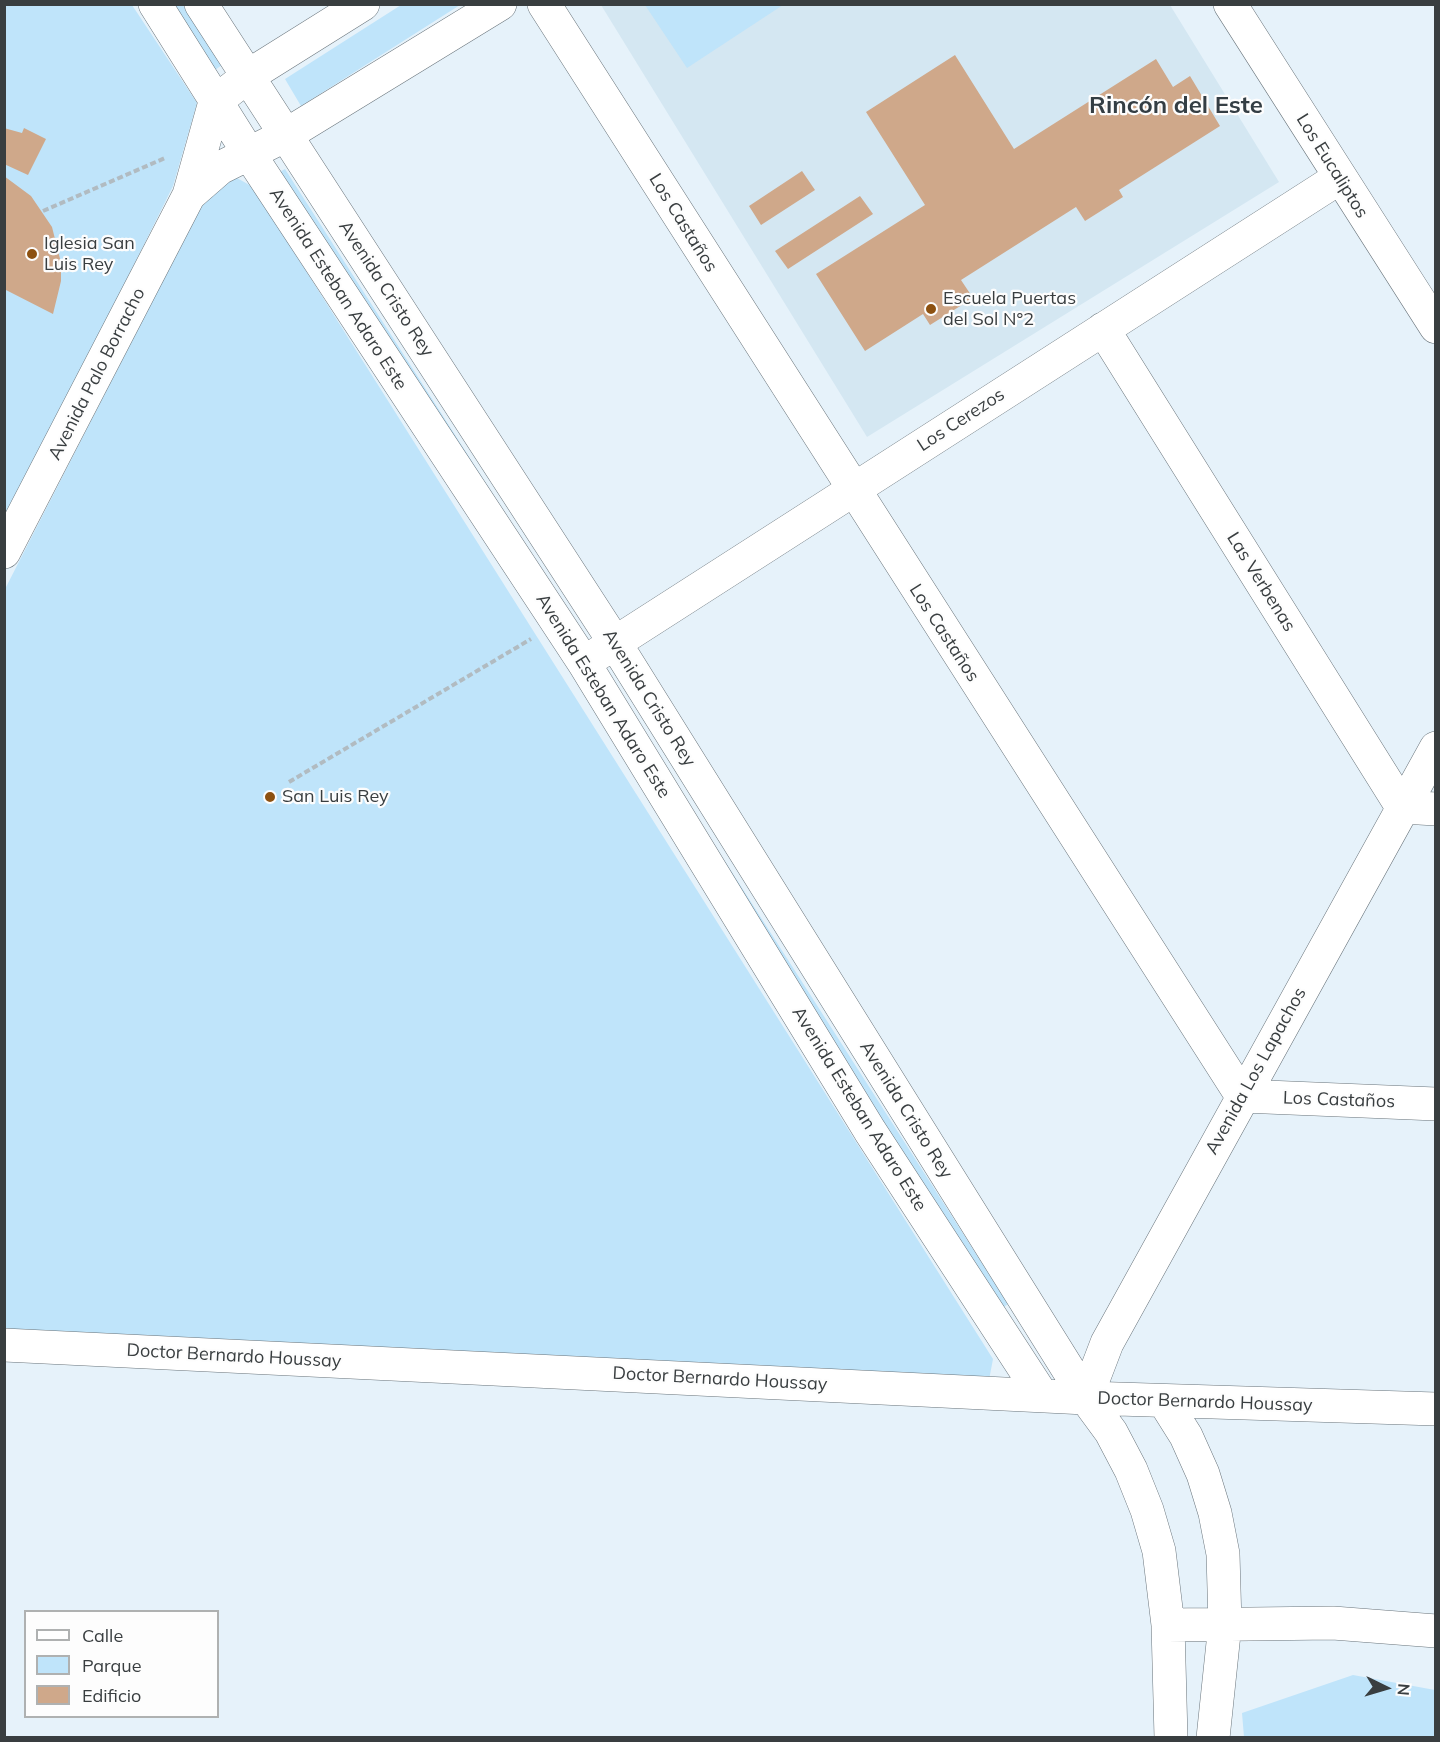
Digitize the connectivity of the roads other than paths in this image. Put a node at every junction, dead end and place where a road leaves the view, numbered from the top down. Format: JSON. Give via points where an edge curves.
{"nodes":[{"id":1,"x":155,"y":4,"type":"edge"},
{"id":2,"x":201,"y":4,"type":"edge"},
{"id":3,"x":363,"y":4,"type":"edge"},
{"id":4,"x":500,"y":4,"type":"edge"},
{"id":5,"x":544,"y":4,"type":"edge"},
{"id":6,"x":1230,"y":4,"type":"edge"},
{"id":7,"x":248,"y":76,"type":"junction"},
{"id":8,"x":215,"y":102,"type":"junction"},
{"id":9,"x":286,"y":135,"type":"junction"},
{"id":10,"x":248,"y":152,"type":"junction"},
{"id":11,"x":1339,"y":178,"type":"junction"},
{"id":12,"x":189,"y":195,"type":"junction"},
{"id":13,"x":1436,"y":327,"type":"edge"},
{"id":14,"x":1103,"y":329,"type":"junction"},
{"id":15,"x":853,"y":490,"type":"junction"},
{"id":16,"x":4,"y":552,"type":"edge"},
{"id":17,"x":615,"y":643,"type":"junction"},
{"id":18,"x":584,"y":663,"type":"junction"},
{"id":19,"x":1436,"y":748,"type":"edge"},
{"id":20,"x":1402,"y":807,"type":"junction"},
{"id":21,"x":1436,"y":809,"type":"edge"},
{"id":22,"x":1242,"y":1096,"type":"junction"},
{"id":23,"x":1436,"y":1104,"type":"edge"},
{"id":24,"x":4,"y":1346,"type":"edge"},
{"id":25,"x":1041,"y":1394,"type":"junction"},
{"id":26,"x":1086,"y":1398,"type":"junction"},
{"id":27,"x":1164,"y":1401,"type":"junction"},
{"id":28,"x":1436,"y":1409,"type":"edge"},
{"id":29,"x":1225,"y":1624,"type":"junction"},
{"id":30,"x":1168,"y":1625,"type":"junction"},
{"id":31,"x":1436,"y":1631,"type":"edge"},
{"id":32,"x":1171,"y":1737,"type":"edge"},
{"id":33,"x":1213,"y":1737,"type":"edge"}],
"edges":[{"from":1,"to":8,"type":"street","name":"Avenida Esteban Adaro Este"},
{"from":2,"to":7,"type":"street","name":"Avenida Cristo Rey"},
{"from":3,"to":7,"type":"street"},
{"from":4,"to":9,"type":"street","name":"Avenida Palo Borracho"},
{"from":5,"to":15,"type":"street","name":"Los Castaños"},
{"from":6,"to":11,"type":"street","name":"Los Eucaliptos"},
{"from":7,"to":8,"type":"street"},
{"from":7,"to":9,"type":"street","name":"Avenida Cristo Rey"},
{"from":8,"to":10,"type":"street","name":"Avenida Esteban Adaro Este"},
{"from":8,"to":12,"type":"street","name":"Avenida Palo Borracho"},
{"from":9,"to":10,"type":"street","name":"Avenida Palo Borracho"},
{"from":9,"to":17,"type":"street","name":"Avenida Cristo Rey"},
{"from":10,"to":12,"type":"street","name":"Avenida Palo Borracho","via":[[220,168]]},
{"from":10,"to":18,"type":"street","name":"Avenida Esteban Adaro Este"},
{"from":11,"to":13,"type":"street","name":"Los Eucaliptos"},
{"from":11,"to":14,"type":"street","name":"Los Cerezos"},
{"from":12,"to":16,"type":"street","name":"Avenida Palo Borracho"},
{"from":14,"to":15,"type":"street","name":"Los Cerezos"},
{"from":14,"to":20,"type":"street","name":"Las Verbenas"},
{"from":15,"to":17,"type":"street","name":"Los Cerezos"},
{"from":15,"to":22,"type":"street","name":"Los Castaños"},
{"from":17,"to":18,"type":"street","name":"Los Cerezos"},
{"from":17,"to":26,"type":"street","name":"Avenida Cristo Rey"},
{"from":18,"to":25,"type":"street","name":"Avenida Esteban Adaro Este","via":[[870,1131]]},
{"from":19,"to":20,"type":"street","name":"Avenida Los Lapachos"},
{"from":20,"to":21,"type":"street"},
{"from":20,"to":22,"type":"street","name":"Avenida Los Lapachos"},
{"from":22,"to":23,"type":"street","name":"Los Castaños"},
{"from":22,"to":26,"type":"street","name":"Avenida Los Lapachos","via":[[1107,1343]]},
{"from":24,"to":25,"type":"street","name":"Doctor Bernardo Houssay"},
{"from":25,"to":26,"type":"street","name":"Doctor Bernardo Houssay"},
{"from":26,"to":27,"type":"street","name":"Doctor Bernardo Houssay"},
{"from":26,"to":30,"type":"street","name":"Avenida Cristo Rey","via":[[1111,1432],[1148,1510],[1159,1551]]},
{"from":27,"to":28,"type":"street","name":"Doctor Bernardo Houssay"},
{"from":27,"to":29,"type":"street","via":[[1194,1455],[1215,1513],[1223,1554]]},
{"from":29,"to":30,"type":"street"},
{"from":29,"to":31,"type":"street","via":[[1333,1623]]},
{"from":29,"to":33,"type":"street"},
{"from":30,"to":32,"type":"street","name":"Avenida Cristo Rey"}]}
